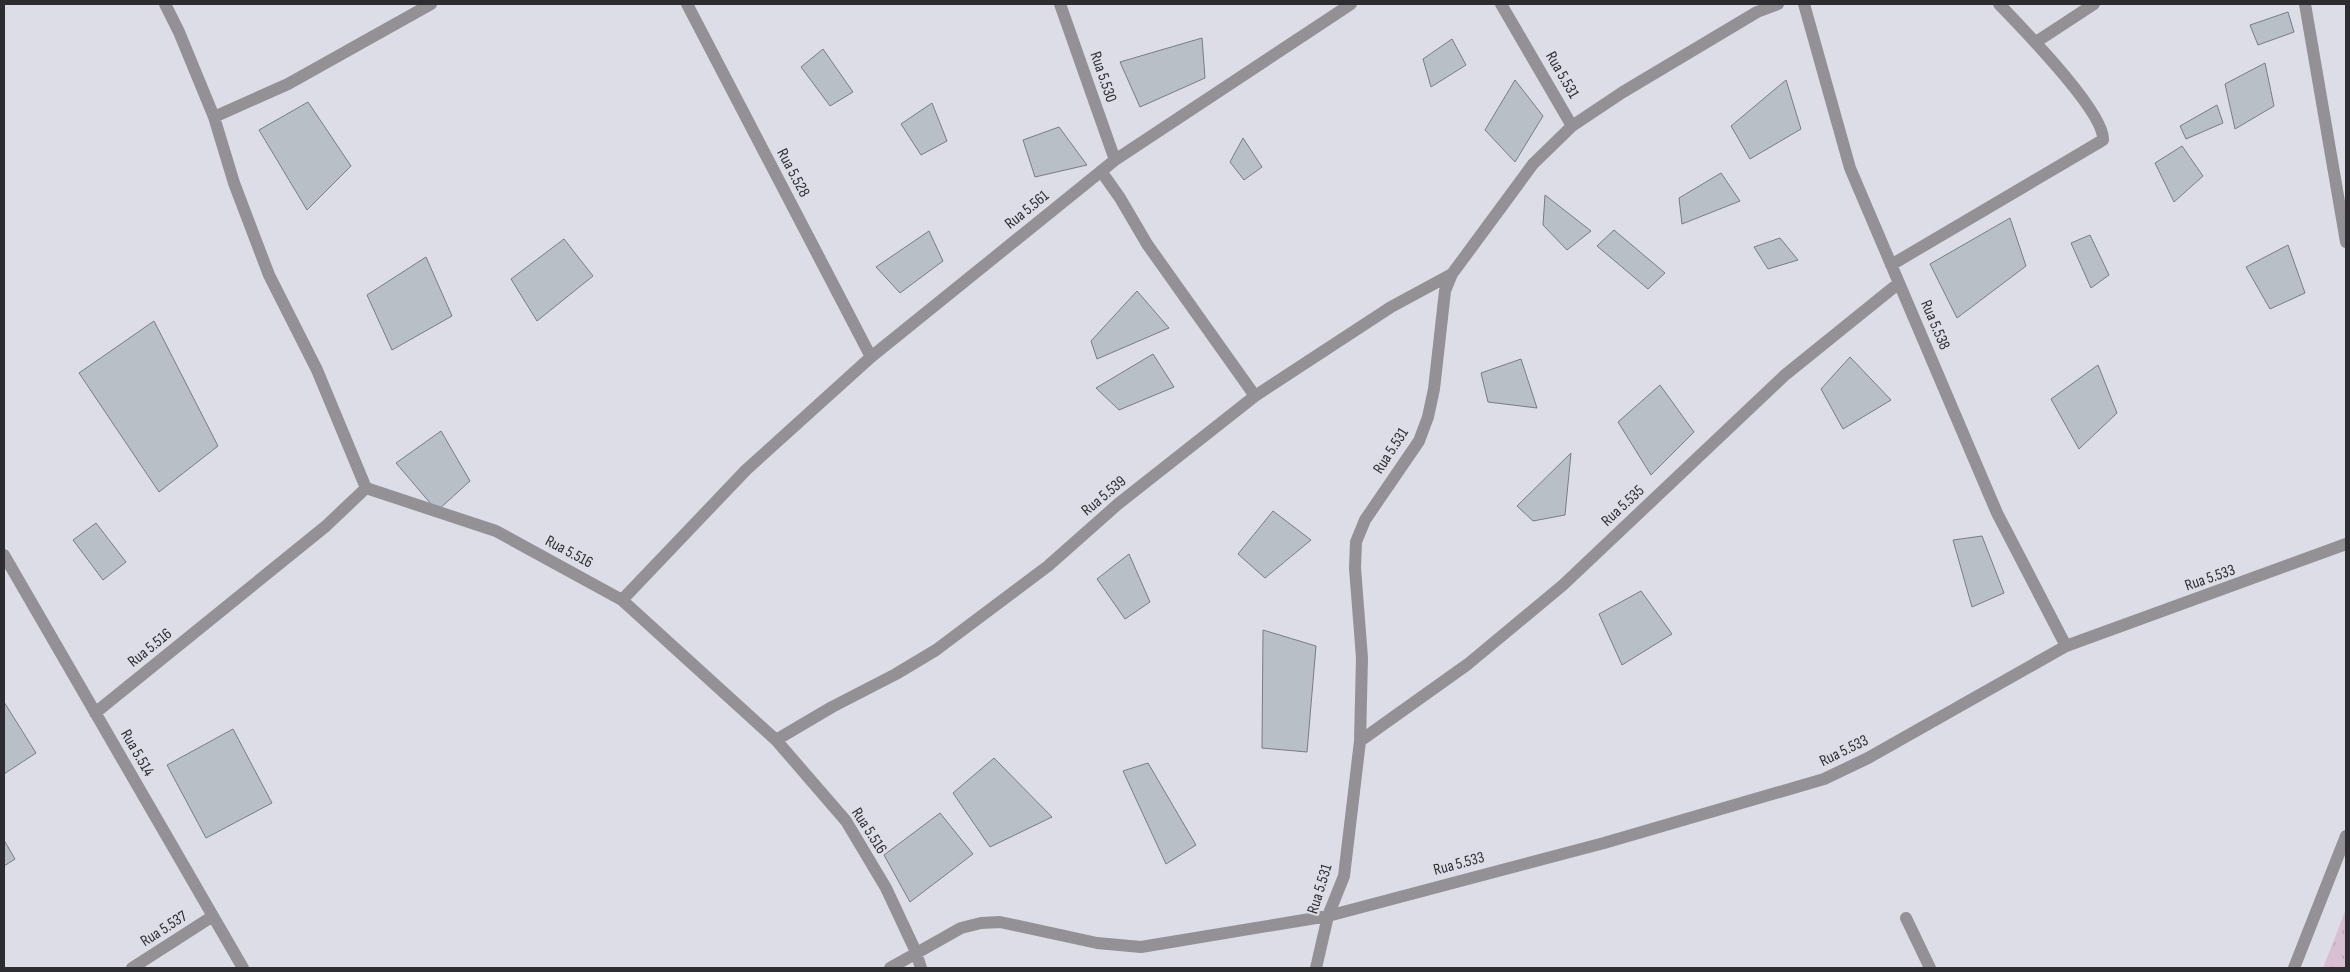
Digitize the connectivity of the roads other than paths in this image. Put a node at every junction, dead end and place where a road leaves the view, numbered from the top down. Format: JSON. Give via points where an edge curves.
{"nodes":[{"id":1,"x":165,"y":4,"type":"edge"},
{"id":2,"x":431,"y":4,"type":"edge"},
{"id":3,"x":687,"y":4,"type":"edge"},
{"id":4,"x":1060,"y":4,"type":"edge"},
{"id":5,"x":1351,"y":4,"type":"edge"},
{"id":6,"x":1501,"y":4,"type":"edge"},
{"id":7,"x":1778,"y":4,"type":"edge"},
{"id":8,"x":1804,"y":4,"type":"edge"},
{"id":9,"x":1999,"y":4,"type":"edge"},
{"id":10,"x":2094,"y":4,"type":"edge"},
{"id":11,"x":2305,"y":4,"type":"edge"},
{"id":12,"x":2036,"y":42,"type":"junction"},
{"id":13,"x":214,"y":117,"type":"junction"},
{"id":14,"x":1572,"y":126,"type":"junction"},
{"id":15,"x":1115,"y":160,"type":"junction"},
{"id":16,"x":1101,"y":171,"type":"junction"},
{"id":17,"x":2346,"y":242,"type":"edge"},
{"id":18,"x":1891,"y":265,"type":"junction"},
{"id":19,"x":1452,"y":274,"type":"junction"},
{"id":20,"x":1899,"y":283,"type":"junction"},
{"id":21,"x":871,"y":357,"type":"junction"},
{"id":22,"x":1255,"y":396,"type":"junction"},
{"id":23,"x":366,"y":488,"type":"junction"},
{"id":24,"x":2346,"y":544,"type":"edge"},
{"id":25,"x":4,"y":555,"type":"edge"},
{"id":26,"x":622,"y":600,"type":"junction"},
{"id":27,"x":2066,"y":646,"type":"junction"},
{"id":28,"x":96,"y":713,"type":"junction"},
{"id":29,"x":776,"y":740,"type":"junction"},
{"id":30,"x":1360,"y":741,"type":"junction"},
{"id":31,"x":2346,"y":836,"type":"edge"},
{"id":32,"x":213,"y":916,"type":"junction"},
{"id":33,"x":1328,"y":916,"type":"junction"},
{"id":34,"x":1906,"y":918,"type":"dead end"},
{"id":35,"x":916,"y":952,"type":"junction"},
{"id":36,"x":132,"y":968,"type":"edge"},
{"id":37,"x":243,"y":968,"type":"edge"},
{"id":38,"x":890,"y":968,"type":"edge"},
{"id":39,"x":921,"y":968,"type":"edge"},
{"id":40,"x":1316,"y":968,"type":"edge"},
{"id":41,"x":1930,"y":968,"type":"edge"},
{"id":42,"x":2294,"y":968,"type":"edge"}],
"edges":[{"from":1,"to":13,"type":"street","via":[[180,32]]},
{"from":2,"to":13,"type":"street","via":[[288,84]]},
{"from":3,"to":21,"type":"street","name":"Rua 5.528"},
{"from":4,"to":15,"type":"street","name":"Rua 5.530"},
{"from":5,"to":15,"type":"street","name":"Rua 5.561"},
{"from":6,"to":14,"type":"street","name":"Rua 5.531"},
{"from":7,"to":14,"type":"street","via":[[1758,12],[1622,92]]},
{"from":8,"to":18,"type":"street","name":"Rua 5.538","via":[[1850,168]]},
{"from":9,"to":12,"type":"street"},
{"from":10,"to":12,"type":"street"},
{"from":11,"to":17,"type":"street"},
{"from":12,"to":18,"type":"street","via":[[2078,93],[2104,132],[2103,140]]},
{"from":13,"to":23,"type":"street","via":[[234,183],[269,275],[317,370]]},
{"from":14,"to":19,"type":"street","name":"Rua 5.531","via":[[1533,164]]},
{"from":15,"to":16,"type":"street","name":"Rua 5.561"},
{"from":16,"to":21,"type":"street","name":"Rua 5.561"},
{"from":16,"to":22,"type":"street","via":[[1147,244]]},
{"from":18,"to":20,"type":"street","name":"Rua 5.538"},
{"from":19,"to":22,"type":"street","name":"Rua 5.539","via":[[1391,307]]},
{"from":19,"to":30,"type":"street","name":"Rua 5.531","via":[[1445,291],[1428,417],[1419,442],[1365,520],[1356,542],[1362,658]]},
{"from":20,"to":27,"type":"street","name":"Rua 5.538","via":[[1997,513]]},
{"from":20,"to":30,"type":"street","name":"Rua 5.535","via":[[1785,375],[1562,585],[1468,664]]},
{"from":21,"to":26,"type":"street","name":"Rua 5.561","via":[[746,470]]},
{"from":22,"to":29,"type":"street","name":"Rua 5.539","via":[[1118,504],[1048,566],[943,645]]},
{"from":23,"to":26,"type":"street","name":"Rua 5.516","via":[[496,531]]},
{"from":23,"to":28,"type":"street","name":"Rua 5.516","via":[[326,526]]},
{"from":24,"to":27,"type":"street","name":"Rua 5.533"},
{"from":25,"to":28,"type":"street","name":"Rua 5.514"},
{"from":26,"to":29,"type":"street","name":"Rua 5.516"},
{"from":27,"to":33,"type":"street","name":"Rua 5.533","via":[[1868,758],[1824,779],[1604,843]]},
{"from":28,"to":32,"type":"street","name":"Rua 5.514"},
{"from":29,"to":35,"type":"street","name":"Rua 5.516","via":[[846,821],[886,888]]},
{"from":30,"to":33,"type":"street","name":"Rua 5.531","via":[[1344,876]]},
{"from":31,"to":42,"type":"street"},
{"from":32,"to":36,"type":"street","name":"Rua 5.537"},
{"from":32,"to":37,"type":"street","name":"Rua 5.514"},
{"from":33,"to":35,"type":"street","name":"Rua 5.533","via":[[1141,947],[1097,943],[1000,922],[981,923],[961,928]]},
{"from":33,"to":40,"type":"street","name":"Rua 5.531"},
{"from":34,"to":41,"type":"street"},
{"from":35,"to":38,"type":"street"},
{"from":35,"to":39,"type":"street","name":"Rua 5.516"}]}
